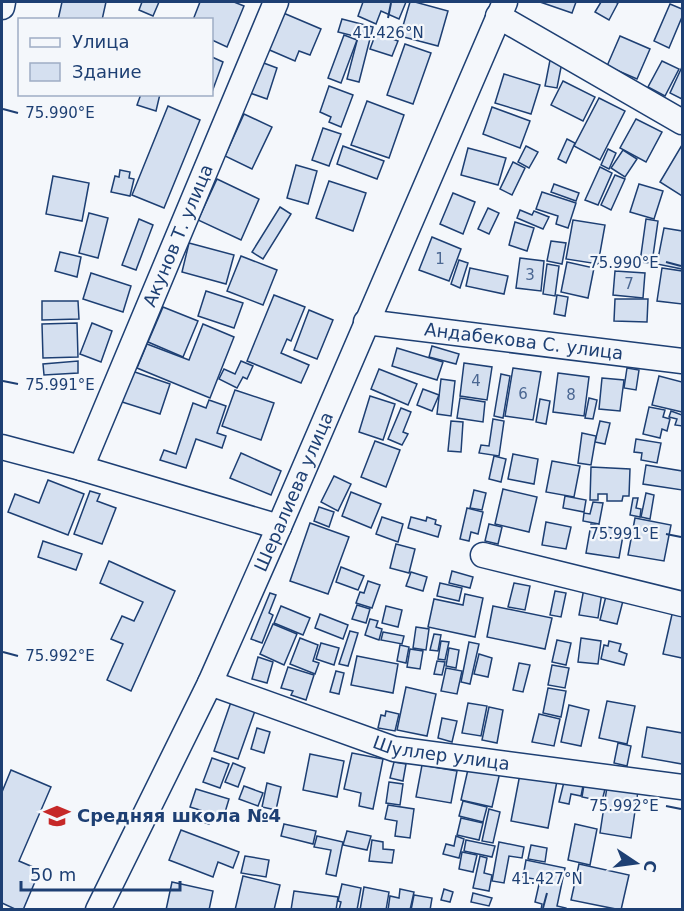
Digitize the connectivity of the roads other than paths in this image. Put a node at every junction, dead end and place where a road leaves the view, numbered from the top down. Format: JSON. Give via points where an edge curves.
{"nodes":[{"id":1,"x":3,"y":2,"type":"edge"},
{"id":2,"x":276,"y":2,"type":"edge"},
{"id":3,"x":2,"y":7,"type":"edge"},
{"id":4,"x":501,"y":9,"type":"edge"},
{"id":5,"x":682,"y":122,"type":"edge"},
{"id":6,"x":366,"y":322,"type":"junction"},
{"id":7,"x":682,"y":361,"type":"edge"},
{"id":8,"x":2,"y":447,"type":"edge"},
{"id":9,"x":81,"y":468,"type":"junction"},
{"id":10,"x":279,"y":527,"type":"junction"},
{"id":11,"x":483,"y":555,"type":"dead end"},
{"id":12,"x":682,"y":603,"type":"edge"},
{"id":13,"x":210,"y":683,"type":"junction"},
{"id":14,"x":682,"y":787,"type":"edge"},
{"id":15,"x":98,"y":909,"type":"edge"}],
"edges":[{"from":1,"to":3,"type":"street"},
{"from":2,"to":9,"type":"street","name":"Акунов Т. улица"},
{"from":4,"to":5,"type":"street"},
{"from":4,"to":6,"type":"street","name":"Шералиева улица"},
{"from":6,"to":7,"type":"street","name":"Андабекова С. улица"},
{"from":6,"to":10,"type":"street","name":"Шералиева улица"},
{"from":8,"to":9,"type":"street"},
{"from":9,"to":10,"type":"street"},
{"from":10,"to":13,"type":"street","name":"Шералиева улица"},
{"from":11,"to":12,"type":"street"},
{"from":13,"to":14,"type":"street","name":"Шуллер улица","via":[[394,749]]},
{"from":13,"to":15,"type":"street","name":"Шералиева улица"}]}
